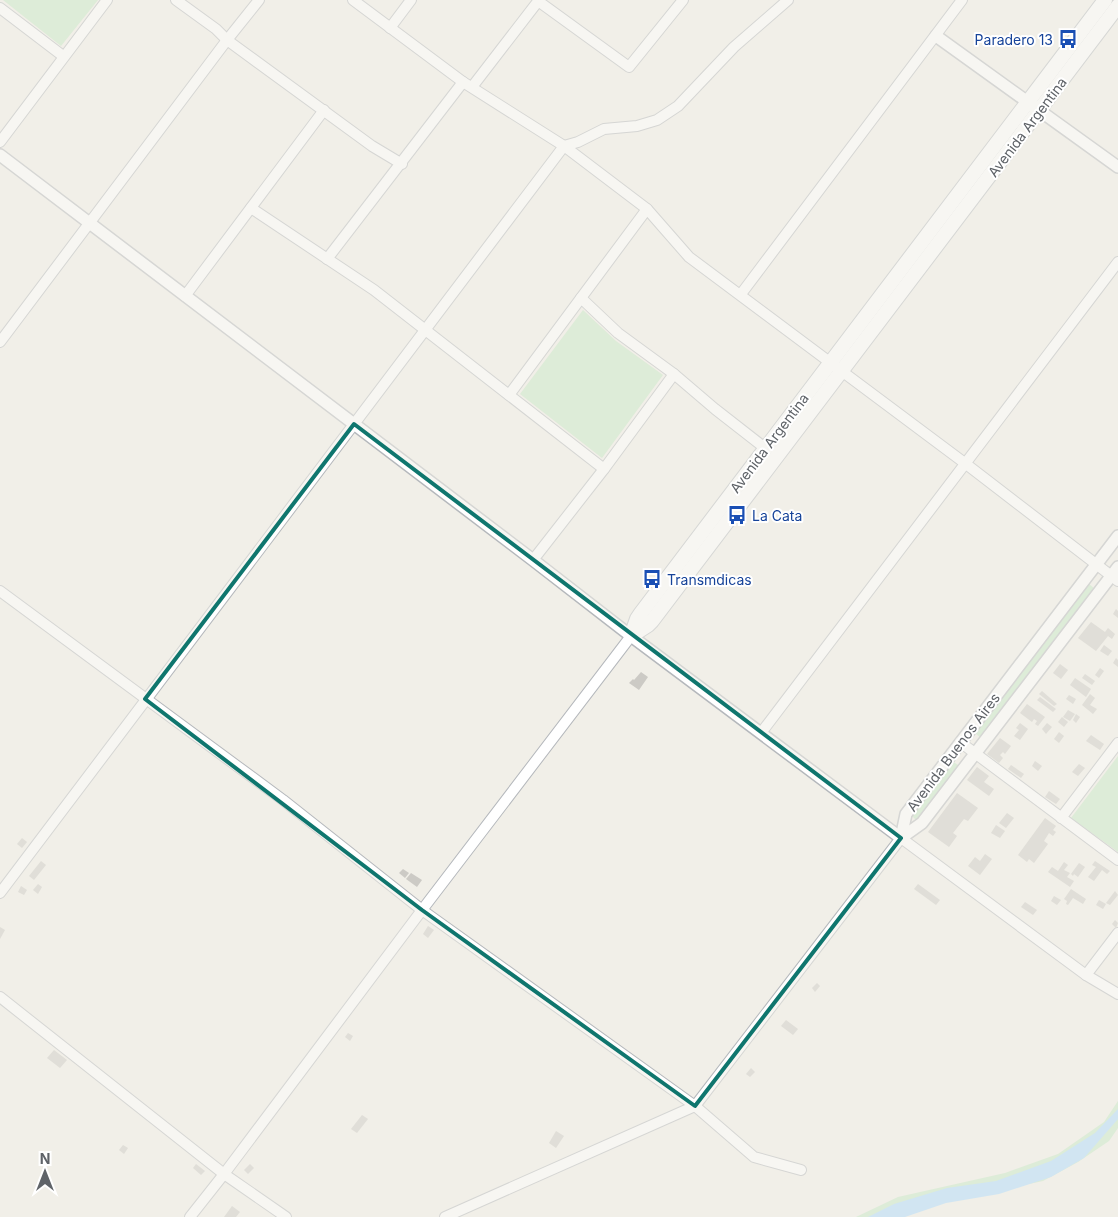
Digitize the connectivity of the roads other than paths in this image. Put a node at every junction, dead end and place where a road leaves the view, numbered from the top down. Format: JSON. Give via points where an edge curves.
{"nodes":[{"id":1,"x":107,"y":0,"type":"edge"},
{"id":2,"x":176,"y":0,"type":"edge"},
{"id":3,"x":259,"y":0,"type":"edge"},
{"id":4,"x":353,"y":0,"type":"edge"},
{"id":5,"x":411,"y":0,"type":"edge"},
{"id":6,"x":684,"y":0,"type":"edge"},
{"id":7,"x":788,"y":0,"type":"edge"},
{"id":8,"x":962,"y":0,"type":"edge"},
{"id":9,"x":1105,"y":0,"type":"edge"},
{"id":10,"x":539,"y":1,"type":"edge"},
{"id":11,"x":1118,"y":6,"type":"edge"},
{"id":12,"x":0,"y":8,"type":"edge"},
{"id":13,"x":390,"y":28,"type":"junction"},
{"id":14,"x":936,"y":36,"type":"junction"},
{"id":15,"x":227,"y":40,"type":"junction"},
{"id":16,"x":63,"y":56,"type":"junction"},
{"id":17,"x":468,"y":84,"type":"junction"},
{"id":18,"x":1034,"y":107,"type":"junction"},
{"id":19,"x":324,"y":110,"type":"junction"},
{"id":20,"x":0,"y":142,"type":"edge"},
{"id":21,"x":564,"y":146,"type":"junction"},
{"id":22,"x":0,"y":155,"type":"edge"},
{"id":23,"x":402,"y":164,"type":"junction"},
{"id":24,"x":1118,"y":167,"type":"edge"},
{"id":25,"x":251,"y":208,"type":"junction"},
{"id":26,"x":648,"y":209,"type":"junction"},
{"id":27,"x":89,"y":223,"type":"junction"},
{"id":28,"x":327,"y":259,"type":"junction"},
{"id":29,"x":1118,"y":262,"type":"edge"},
{"id":30,"x":741,"y":294,"type":"junction"},
{"id":31,"x":185,"y":296,"type":"junction"},
{"id":32,"x":581,"y":298,"type":"junction"},
{"id":33,"x":426,"y":330,"type":"junction"},
{"id":34,"x":0,"y":342,"type":"edge"},
{"id":35,"x":836,"y":366,"type":"junction"},
{"id":36,"x":674,"y":374,"type":"junction"},
{"id":37,"x":509,"y":395,"type":"junction"},
{"id":38,"x":354,"y":424,"type":"junction"},
{"id":39,"x":765,"y":448,"type":"junction"},
{"id":40,"x":966,"y":464,"type":"junction"},
{"id":41,"x":604,"y":469,"type":"junction"},
{"id":42,"x":1118,"y":536,"type":"edge"},
{"id":43,"x":533,"y":560,"type":"junction"},
{"id":44,"x":1096,"y":564,"type":"junction"},
{"id":45,"x":1116,"y":575,"type":"edge"},
{"id":46,"x":0,"y":591,"type":"edge"},
{"id":47,"x":631,"y":636,"type":"junction"},
{"id":48,"x":145,"y":699,"type":"junction"},
{"id":49,"x":761,"y":733,"type":"junction"},
{"id":50,"x":960,"y":742,"type":"junction"},
{"id":51,"x":1118,"y":742,"type":"edge"},
{"id":52,"x":976,"y":754,"type":"junction"},
{"id":53,"x":1060,"y":818,"type":"junction"},
{"id":54,"x":901,"y":838,"type":"junction"},
{"id":55,"x":1118,"y":860,"type":"edge"},
{"id":56,"x":0,"y":893,"type":"edge"},
{"id":57,"x":422,"y":910,"type":"junction"},
{"id":58,"x":1118,"y":933,"type":"edge"},
{"id":59,"x":1086,"y":975,"type":"junction"},
{"id":60,"x":1118,"y":994,"type":"edge"},
{"id":61,"x":0,"y":996,"type":"edge"},
{"id":62,"x":695,"y":1106,"type":"junction"},
{"id":63,"x":801,"y":1170,"type":"dead end"},
{"id":64,"x":224,"y":1174,"type":"junction"},
{"id":65,"x":190,"y":1217,"type":"edge"},
{"id":66,"x":286,"y":1217,"type":"edge"},
{"id":67,"x":445,"y":1217,"type":"edge"}],
"edges":[{"from":1,"to":16,"type":"street"},
{"from":2,"to":15,"type":"street"},
{"from":3,"to":15,"type":"street"},
{"from":4,"to":13,"type":"street"},
{"from":5,"to":13,"type":"street"},
{"from":6,"to":10,"type":"street","via":[[629,67]]},
{"from":7,"to":21,"type":"street","via":[[734,47],[678,106],[657,120],[637,126],[604,129]]},
{"from":8,"to":14,"type":"street"},
{"from":9,"to":18,"type":"main road","name":"Avenida Argentina"},
{"from":10,"to":17,"type":"street"},
{"from":11,"to":18,"type":"main road","name":"Avenida Argentina"},
{"from":12,"to":16,"type":"street"},
{"from":13,"to":17,"type":"street"},
{"from":14,"to":18,"type":"street"},
{"from":14,"to":30,"type":"street"},
{"from":15,"to":19,"type":"street"},
{"from":15,"to":27,"type":"street"},
{"from":16,"to":20,"type":"street"},
{"from":17,"to":21,"type":"street"},
{"from":17,"to":23,"type":"street"},
{"from":18,"to":24,"type":"street"},
{"from":18,"to":35,"type":"main road","name":"Avenida Argentina"},
{"from":19,"to":23,"type":"street"},
{"from":19,"to":25,"type":"street"},
{"from":21,"to":26,"type":"street"},
{"from":21,"to":33,"type":"street"},
{"from":22,"to":27,"type":"street"},
{"from":23,"to":28,"type":"street"},
{"from":25,"to":28,"type":"street"},
{"from":25,"to":31,"type":"street"},
{"from":26,"to":30,"type":"street","via":[[689,257]]},
{"from":26,"to":32,"type":"street"},
{"from":27,"to":31,"type":"street"},
{"from":27,"to":34,"type":"street"},
{"from":28,"to":33,"type":"street"},
{"from":29,"to":40,"type":"street"},
{"from":30,"to":35,"type":"street"},
{"from":31,"to":38,"type":"street"},
{"from":32,"to":36,"type":"street","via":[[618,333]]},
{"from":32,"to":37,"type":"street"},
{"from":33,"to":37,"type":"street"},
{"from":33,"to":38,"type":"street"},
{"from":35,"to":39,"type":"main road","name":"Avenida Argentina"},
{"from":35,"to":40,"type":"street"},
{"from":35,"to":47,"type":"main road","name":"Avenida Argentina","via":[[652,621]]},
{"from":36,"to":39,"type":"street"},
{"from":36,"to":41,"type":"street"},
{"from":37,"to":41,"type":"street"},
{"from":38,"to":43,"type":"street"},
{"from":38,"to":48,"type":"street"},
{"from":39,"to":47,"type":"main road","name":"Avenida Argentina","via":[[637,619]]},
{"from":40,"to":44,"type":"street"},
{"from":40,"to":49,"type":"street"},
{"from":41,"to":43,"type":"street"},
{"from":42,"to":44,"type":"street","name":"Avenida Buenos Aires"},
{"from":43,"to":47,"type":"street"},
{"from":44,"to":45,"type":"street"},
{"from":44,"to":50,"type":"street","name":"Avenida Buenos Aires"},
{"from":45,"to":52,"type":"street","name":"Avenida Buenos Aires"},
{"from":46,"to":48,"type":"street"},
{"from":47,"to":49,"type":"street"},
{"from":47,"to":57,"type":"street"},
{"from":48,"to":56,"type":"street"},
{"from":48,"to":57,"type":"street","via":[[282,800]]},
{"from":49,"to":54,"type":"street"},
{"from":50,"to":52,"type":"street"},
{"from":50,"to":54,"type":"street","name":"Avenida Buenos Aires","via":[[906,814]]},
{"from":51,"to":53,"type":"street"},
{"from":52,"to":53,"type":"street"},
{"from":52,"to":54,"type":"street","name":"Avenida Buenos Aires","via":[[922,823]]},
{"from":53,"to":55,"type":"street"},
{"from":54,"to":59,"type":"street"},
{"from":54,"to":62,"type":"street"},
{"from":57,"to":62,"type":"street"},
{"from":57,"to":64,"type":"street"},
{"from":58,"to":59,"type":"street"},
{"from":59,"to":60,"type":"street"},
{"from":61,"to":64,"type":"street"},
{"from":62,"to":63,"type":"street","via":[[754,1158]]},
{"from":62,"to":67,"type":"street"},
{"from":64,"to":65,"type":"street"},
{"from":64,"to":66,"type":"street"}]}
